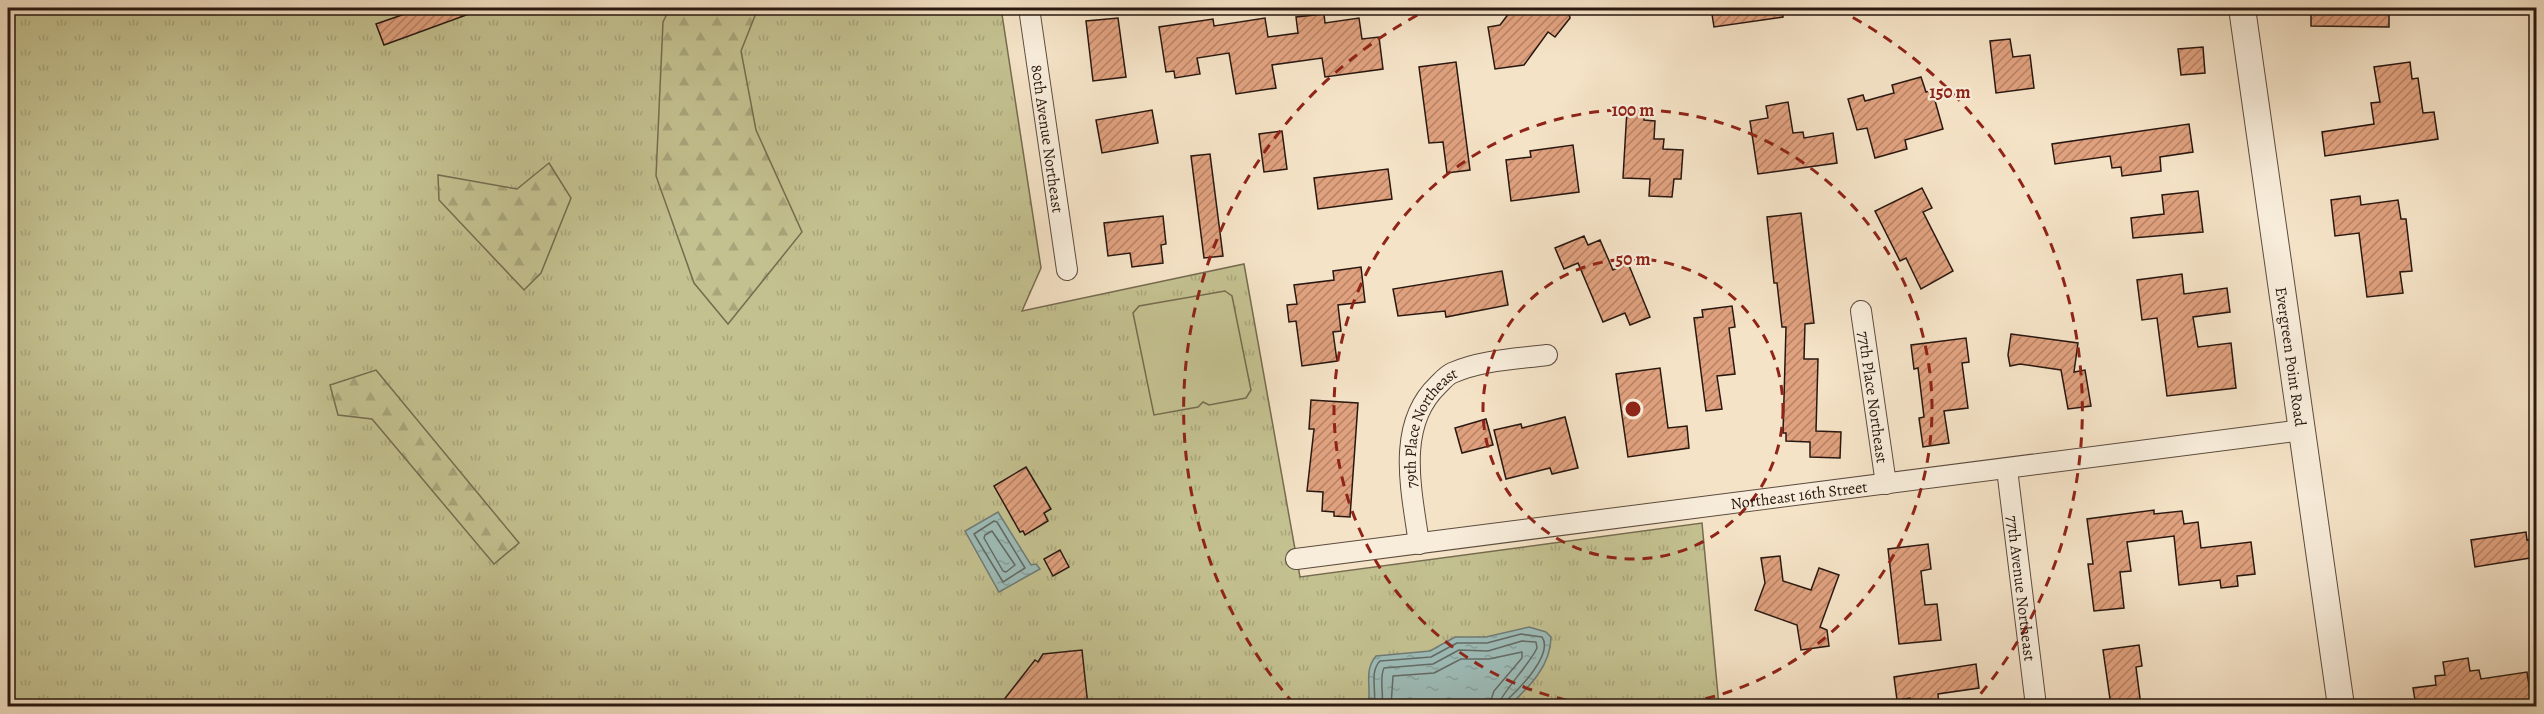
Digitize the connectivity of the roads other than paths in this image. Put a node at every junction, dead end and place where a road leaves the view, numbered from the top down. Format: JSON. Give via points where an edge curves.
{"nodes":[{"id":1,"x":1029,"y":8,"type":"edge"},
{"id":2,"x":2242,"y":8,"type":"edge"},
{"id":3,"x":1067,"y":270,"type":"dead end"},
{"id":4,"x":1861,"y":311,"type":"dead end"},
{"id":5,"x":1547,"y":355,"type":"dead end"},
{"id":6,"x":2303,"y":430,"type":"junction"},
{"id":7,"x":2007,"y":468,"type":"junction"},
{"id":8,"x":1886,"y":484,"type":"junction"},
{"id":9,"x":1419,"y":544,"type":"junction"},
{"id":10,"x":1296,"y":559,"type":"dead end"},
{"id":11,"x":2036,"y":706,"type":"edge"},
{"id":12,"x":2341,"y":706,"type":"edge"}],
"edges":[{"from":1,"to":3,"type":"street","name":"80th Avenue Northeast"},
{"from":2,"to":6,"type":"street","name":"Evergreen Point Road"},
{"from":4,"to":8,"type":"street","name":"77th Place Northeast"},
{"from":5,"to":9,"type":"street","name":"79th Place Northeast","via":[[1473,366],[1449,374],[1430,393],[1417,414],[1410,441],[1409,465]]},
{"from":6,"to":7,"type":"street","name":"Northeast 16th Street"},
{"from":6,"to":12,"type":"street","name":"Evergreen Point Road"},
{"from":7,"to":8,"type":"street","name":"Northeast 16th Street"},
{"from":7,"to":11,"type":"street","name":"77th Avenue Northeast"},
{"from":8,"to":9,"type":"street","name":"Northeast 16th Street"},
{"from":9,"to":10,"type":"street","name":"Northeast 16th Street"}]}
